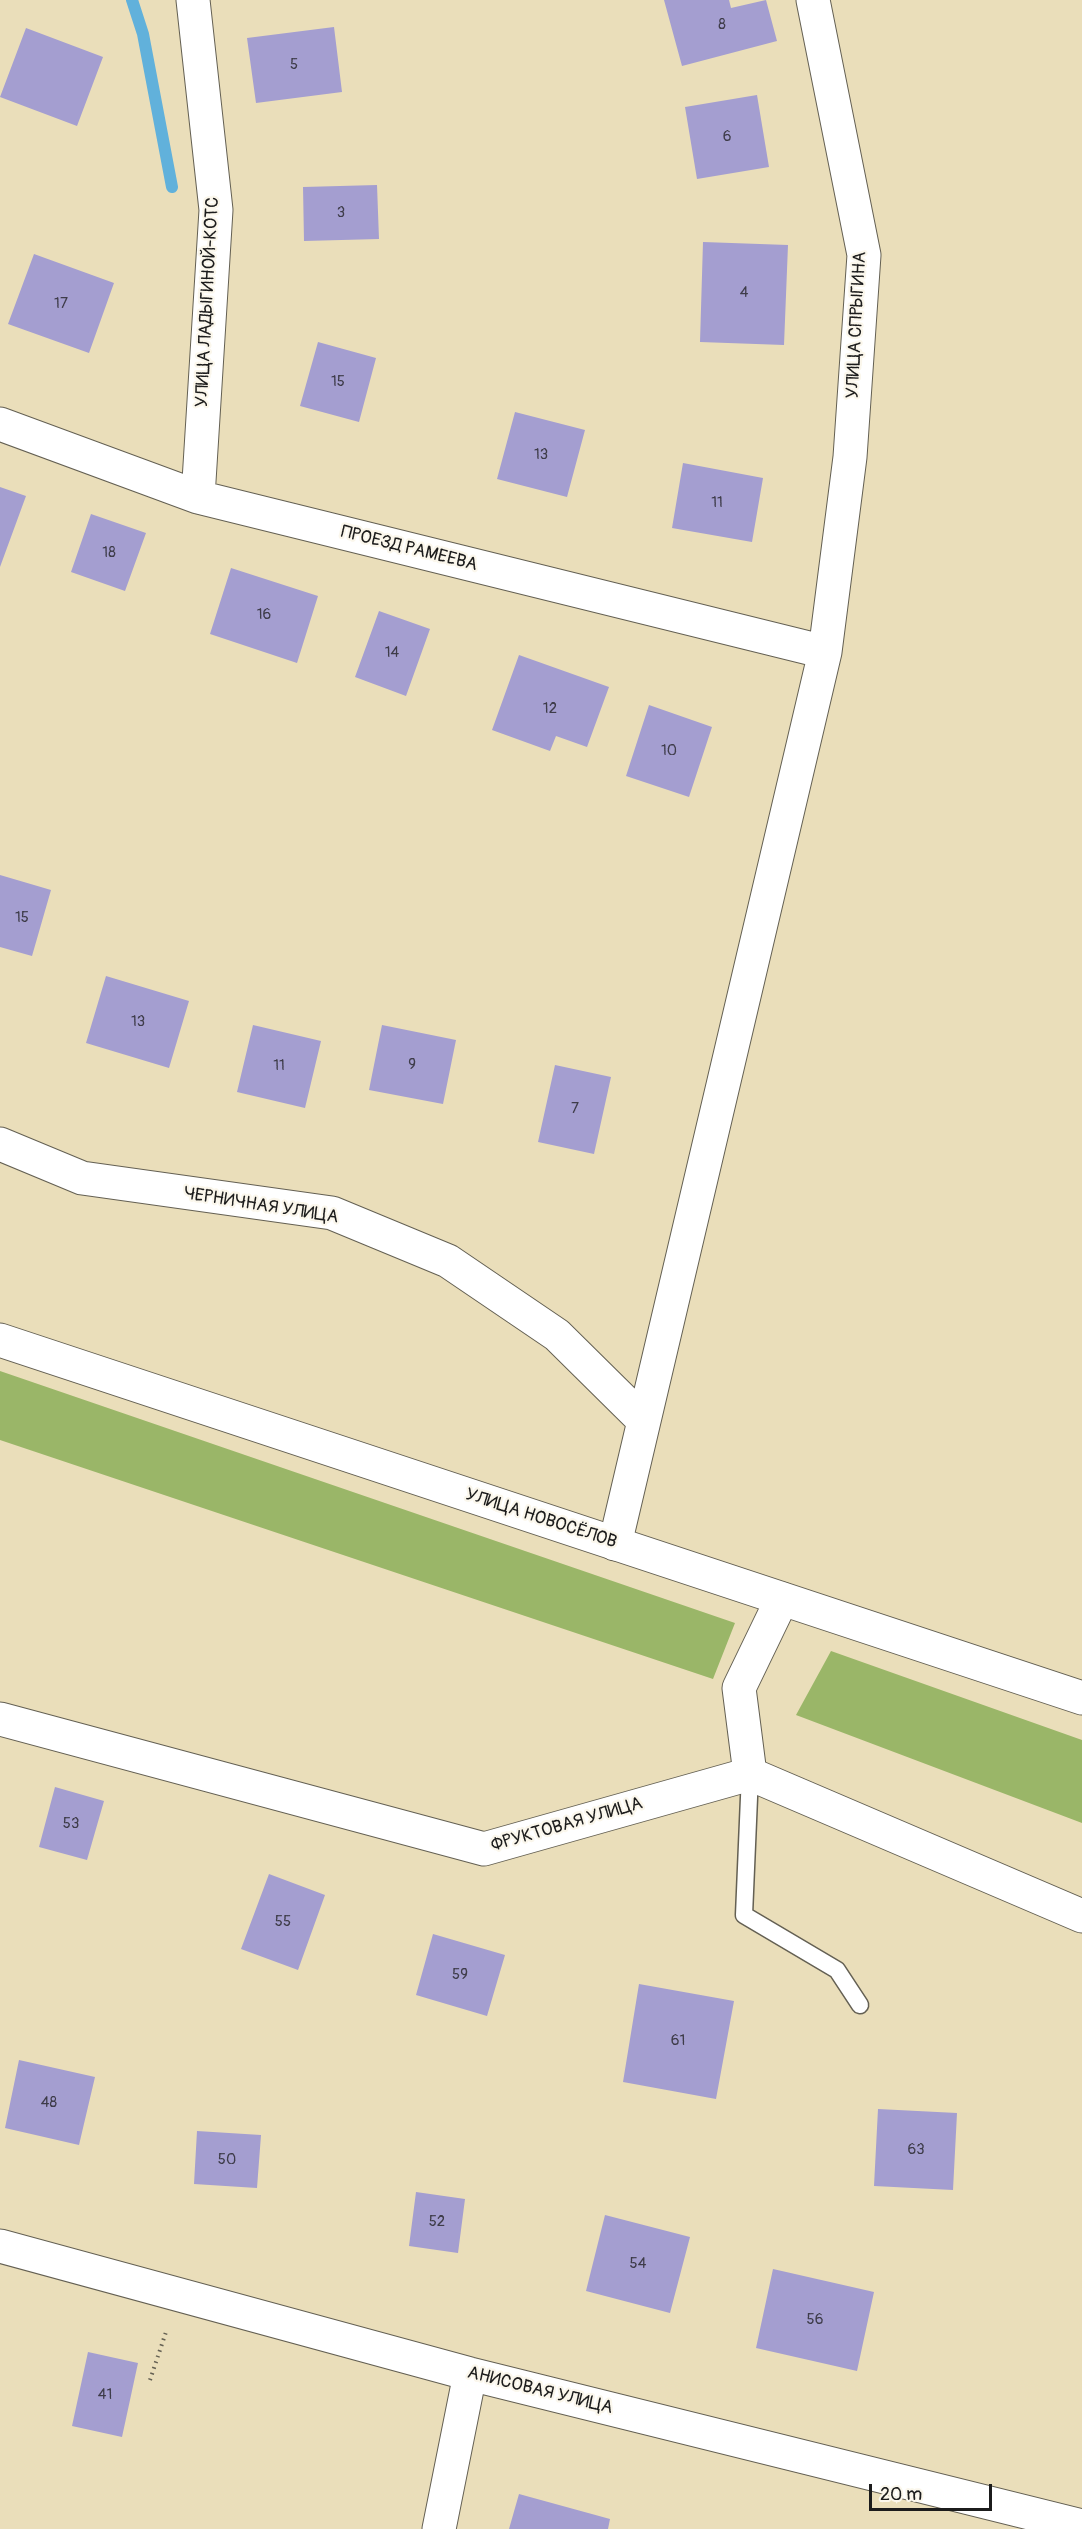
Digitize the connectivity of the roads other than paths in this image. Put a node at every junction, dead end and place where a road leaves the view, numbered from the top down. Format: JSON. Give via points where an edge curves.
{"nodes":[{"id":1,"x":193,"y":0,"type":"edge"},
{"id":2,"x":813,"y":0,"type":"edge"},
{"id":3,"x":0,"y":424,"type":"edge"},
{"id":4,"x":198,"y":497,"type":"junction"},
{"id":5,"x":825,"y":652,"type":"junction"},
{"id":6,"x":0,"y":1144,"type":"edge"},
{"id":7,"x":0,"y":1340,"type":"edge"},
{"id":8,"x":644,"y":1421,"type":"junction"},
{"id":9,"x":615,"y":1544,"type":"junction"},
{"id":10,"x":782,"y":1599,"type":"junction"},
{"id":11,"x":1082,"y":1698,"type":"edge"},
{"id":12,"x":0,"y":1719,"type":"edge"},
{"id":13,"x":750,"y":1774,"type":"junction"},
{"id":14,"x":1082,"y":1916,"type":"edge"},
{"id":15,"x":860,"y":2005,"type":"dead end"},
{"id":16,"x":0,"y":2246,"type":"edge"},
{"id":17,"x":470,"y":2374,"type":"junction"},
{"id":18,"x":1082,"y":2526,"type":"edge"},
{"id":19,"x":439,"y":2529,"type":"edge"}],
"edges":[{"from":1,"to":4,"type":"street","name":"УЛИЦА ЛАДЫГИНОЙ-КОТС","via":[[216,210]]},
{"from":2,"to":5,"type":"street","name":"УЛИЦА СПРЫГИНА","via":[[864,255],[850,457]]},
{"from":3,"to":4,"type":"street","name":"ПРОЕЗД РАМЕЕВА"},
{"from":4,"to":5,"type":"street","name":"ПРОЕЗД РАМЕЕВА"},
{"from":5,"to":8,"type":"street","name":"УЛИЦА СПРЫГИНА"},
{"from":6,"to":8,"type":"street","name":"ЧЕРНИЧНАЯ УЛИЦА","via":[[82,1178],[332,1213],[448,1261],[557,1335]]},
{"from":7,"to":9,"type":"street","name":"УЛИЦА НОВОСЁЛОВ"},
{"from":8,"to":9,"type":"street","name":"УЛИЦА СПРЫГИНА"},
{"from":9,"to":10,"type":"street","name":"УЛИЦА НОВОСЁЛОВ"},
{"from":10,"to":11,"type":"street","name":"УЛИЦА НОВОСЁЛОВ"},
{"from":10,"to":13,"type":"street","via":[[739,1688]]},
{"from":12,"to":13,"type":"street","name":"ФРУКТОВАЯ УЛИЦА","via":[[484,1849]]},
{"from":13,"to":14,"type":"street"},
{"from":13,"to":15,"type":"lane","via":[[744,1915],[837,1971]]},
{"from":16,"to":17,"type":"street","name":"АНИСОВАЯ УЛИЦА"},
{"from":17,"to":18,"type":"street","name":"АНИСОВАЯ УЛИЦА"},
{"from":17,"to":19,"type":"street"}]}
